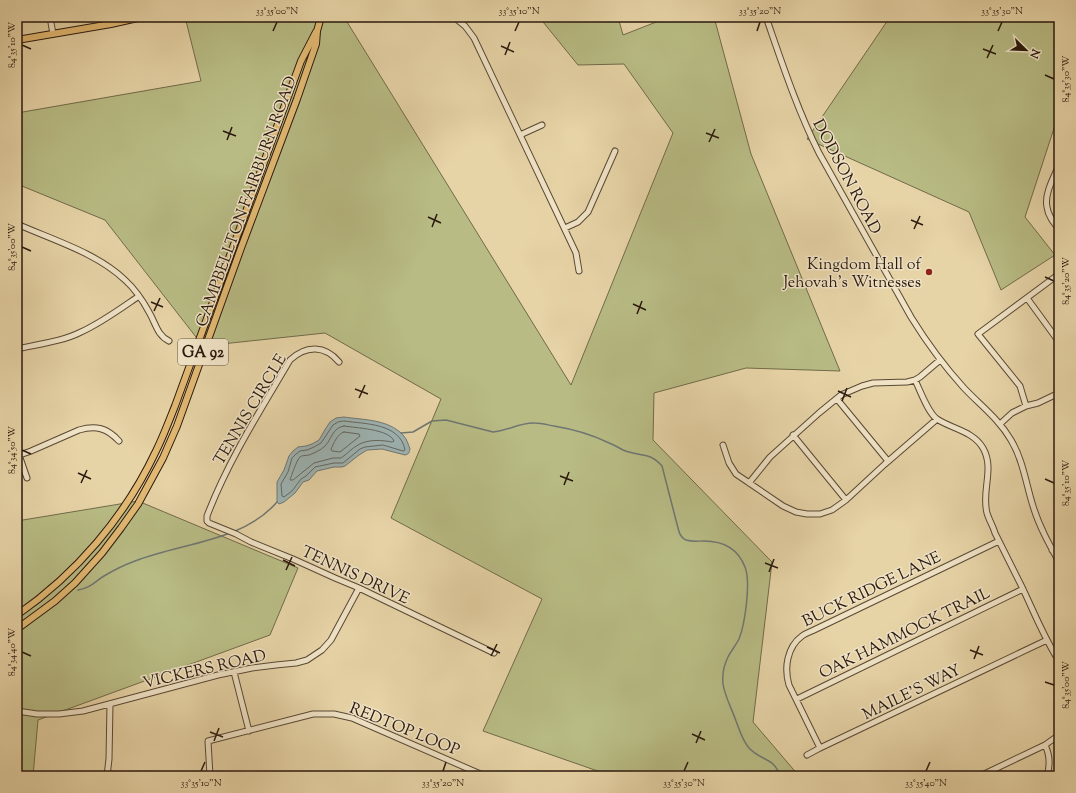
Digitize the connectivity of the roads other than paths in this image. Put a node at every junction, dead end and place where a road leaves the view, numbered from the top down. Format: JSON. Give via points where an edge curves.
{"nodes":[{"id":1,"x":50,"y":17,"type":"edge"},
{"id":2,"x":142,"y":17,"type":"edge"},
{"id":3,"x":322,"y":17,"type":"edge"},
{"id":4,"x":454,"y":17,"type":"edge"},
{"id":5,"x":766,"y":17,"type":"edge"},
{"id":6,"x":317,"y":31,"type":"junction"},
{"id":7,"x":53,"y":34,"type":"junction"},
{"id":8,"x":17,"y":40,"type":"edge"},
{"id":9,"x":542,"y":125,"type":"dead end"},
{"id":10,"x":520,"y":135,"type":"junction"},
{"id":11,"x":615,"y":152,"type":"dead end"},
{"id":12,"x":1059,"y":165,"type":"edge"},
{"id":13,"x":17,"y":224,"type":"edge"},
{"id":14,"x":565,"y":228,"type":"junction"},
{"id":15,"x":1059,"y":229,"type":"edge"},
{"id":16,"x":579,"y":271,"type":"dead end"},
{"id":17,"x":1059,"y":274,"type":"edge"},
{"id":18,"x":139,"y":296,"type":"junction"},
{"id":19,"x":1027,"y":298,"type":"junction"},
{"id":20,"x":1057,"y":335,"type":"edge"},
{"id":21,"x":169,"y":341,"type":"dead end"},
{"id":22,"x":1059,"y":342,"type":"edge"},
{"id":23,"x":17,"y":349,"type":"edge"},
{"id":24,"x":940,"y":360,"type":"junction"},
{"id":25,"x":339,"y":362,"type":"dead end"},
{"id":26,"x":915,"y":380,"type":"junction"},
{"id":27,"x":1059,"y":393,"type":"edge"},
{"id":28,"x":837,"y":399,"type":"junction"},
{"id":29,"x":1026,"y":406,"type":"junction"},
{"id":30,"x":936,"y":418,"type":"junction"},
{"id":31,"x":1000,"y":424,"type":"junction"},
{"id":32,"x":793,"y":435,"type":"junction"},
{"id":33,"x":119,"y":441,"type":"dead end"},
{"id":34,"x":723,"y":445,"type":"dead end"},
{"id":35,"x":18,"y":455,"type":"edge"},
{"id":36,"x":888,"y":461,"type":"junction"},
{"id":37,"x":27,"y":478,"type":"dead end"},
{"id":38,"x":749,"y":483,"type":"junction"},
{"id":39,"x":846,"y":500,"type":"junction"},
{"id":40,"x":207,"y":521,"type":"joint"},
{"id":41,"x":999,"y":541,"type":"junction"},
{"id":42,"x":1059,"y":546,"type":"edge"},
{"id":43,"x":1052,"y":550,"type":"junction"},
{"id":44,"x":1059,"y":562,"type":"edge"},
{"id":45,"x":359,"y":588,"type":"junction"},
{"id":46,"x":1023,"y":589,"type":"junction"},
{"id":47,"x":17,"y":615,"type":"edge"},
{"id":48,"x":17,"y":629,"type":"edge"},
{"id":49,"x":1047,"y":640,"type":"junction"},
{"id":50,"x":494,"y":653,"type":"dead end"},
{"id":51,"x":1059,"y":660,"type":"edge"},
{"id":52,"x":234,"y":672,"type":"junction"},
{"id":53,"x":797,"y":699,"type":"junction"},
{"id":54,"x":110,"y":704,"type":"junction"},
{"id":55,"x":17,"y":710,"type":"edge"},
{"id":56,"x":249,"y":731,"type":"junction"},
{"id":57,"x":1059,"y":736,"type":"edge"},
{"id":58,"x":1045,"y":745,"type":"junction"},
{"id":59,"x":820,"y":748,"type":"junction"},
{"id":60,"x":808,"y":755,"type":"dead end"},
{"id":61,"x":107,"y":776,"type":"edge"},
{"id":62,"x":210,"y":776,"type":"edge"},
{"id":63,"x":485,"y":776,"type":"edge"},
{"id":64,"x":980,"y":776,"type":"edge"},
{"id":65,"x":1047,"y":776,"type":"edge"}],
"edges":[{"from":1,"to":7,"type":"street"},
{"from":2,"to":7,"type":"main road"},
{"from":3,"to":6,"type":"main road","name":"CAMPBELLTON FAIRBURN ROAD","number":"GA 92"},
{"from":4,"to":10,"type":"street","via":[[474,38]]},
{"from":5,"to":24,"type":"street","name":"DODSON ROAD","via":[[798,108],[819,153],[911,317]]},
{"from":6,"to":47,"type":"main road","name":"CAMPBELLTON FAIRBURN ROAD","number":"GA 92","via":[[301,61],[175,406],[149,466],[125,505],[90,550],[54,586]]},
{"from":6,"to":48,"type":"main road","name":"CAMPBELLTON FAIRBURN ROAD","number":"GA 92","via":[[316,44],[297,99],[163,458],[138,504],[102,553],[55,601]]},
{"from":7,"to":8,"type":"main road"},
{"from":9,"to":10,"type":"street"},
{"from":10,"to":14,"type":"street"},
{"from":11,"to":14,"type":"street","via":[[588,212],[578,222]]},
{"from":12,"to":15,"type":"street","via":[[1048,191],[1046,207]]},
{"from":13,"to":18,"type":"street","via":[[94,257],[110,267]]},
{"from":14,"to":16,"type":"street","via":[[576,253]]},
{"from":17,"to":19,"type":"street"},
{"from":18,"to":21,"type":"street","via":[[150,312],[159,333]]},
{"from":18,"to":23,"type":"street","via":[[98,324],[79,333]]},
{"from":19,"to":20,"type":"street"},
{"from":19,"to":29,"type":"street","via":[[978,334],[1020,386]]},
{"from":20,"to":22,"type":"street"},
{"from":24,"to":26,"type":"street"},
{"from":24,"to":31,"type":"street","name":"DODSON ROAD"},
{"from":25,"to":40,"type":"street","name":"TENNIS CIRCLE","via":[[329,353],[315,349],[301,352],[290,360],[221,482]]},
{"from":26,"to":28,"type":"street","via":[[873,383],[841,395]]},
{"from":26,"to":30,"type":"street"},
{"from":27,"to":29,"type":"street"},
{"from":28,"to":32,"type":"street"},
{"from":28,"to":36,"type":"street"},
{"from":29,"to":31,"type":"street"},
{"from":30,"to":36,"type":"street"},
{"from":30,"to":41,"type":"street","via":[[969,434],[982,447],[988,471],[987,514]]},
{"from":31,"to":43,"type":"street","name":"DODSON ROAD","via":[[1012,441],[1020,460],[1033,507]]},
{"from":32,"to":38,"type":"street","via":[[770,457]]},
{"from":32,"to":39,"type":"street"},
{"from":33,"to":35,"type":"street","via":[[105,430],[96,427],[86,428]]},
{"from":34,"to":38,"type":"street","via":[[736,474]]},
{"from":35,"to":37,"type":"street"},
{"from":36,"to":39,"type":"street"},
{"from":38,"to":39,"type":"street","via":[[783,506],[807,514],[820,514],[832,510]]},
{"from":40,"to":45,"type":"street","name":"TENNIS DRIVE"},
{"from":41,"to":46,"type":"street"},
{"from":41,"to":53,"type":"street","name":"BUCK RIDGE LANE","via":[[803,635],[791,649],[786,665],[789,685]]},
{"from":42,"to":43,"type":"street"},
{"from":43,"to":44,"type":"street","name":"DODSON ROAD"},
{"from":45,"to":50,"type":"street","name":"TENNIS DRIVE"},
{"from":45,"to":52,"type":"street","name":"VICKERS ROAD","via":[[331,640],[313,657],[296,664]]},
{"from":46,"to":49,"type":"street"},
{"from":46,"to":53,"type":"street","name":"OAK HAMMOCK TRAIL"},
{"from":49,"to":51,"type":"street"},
{"from":49,"to":59,"type":"street","name":"MAILE'S WAY"},
{"from":52,"to":54,"type":"street","name":"VICKERS ROAD"},
{"from":52,"to":56,"type":"street"},
{"from":53,"to":59,"type":"street","name":"BUCK RIDGE LANE"},
{"from":54,"to":55,"type":"street","name":"VICKERS ROAD","via":[[60,714],[37,714]]},
{"from":54,"to":61,"type":"street"},
{"from":56,"to":62,"type":"street","name":"REDTOP LOOP","via":[[208,741]]},
{"from":56,"to":63,"type":"street","name":"REDTOP LOOP","via":[[313,714],[334,714],[352,718]]},
{"from":57,"to":58,"type":"street"},
{"from":58,"to":64,"type":"street"},
{"from":58,"to":65,"type":"street","via":[[1049,759]]},
{"from":59,"to":60,"type":"street","name":"MAILE'S WAY"}]}
